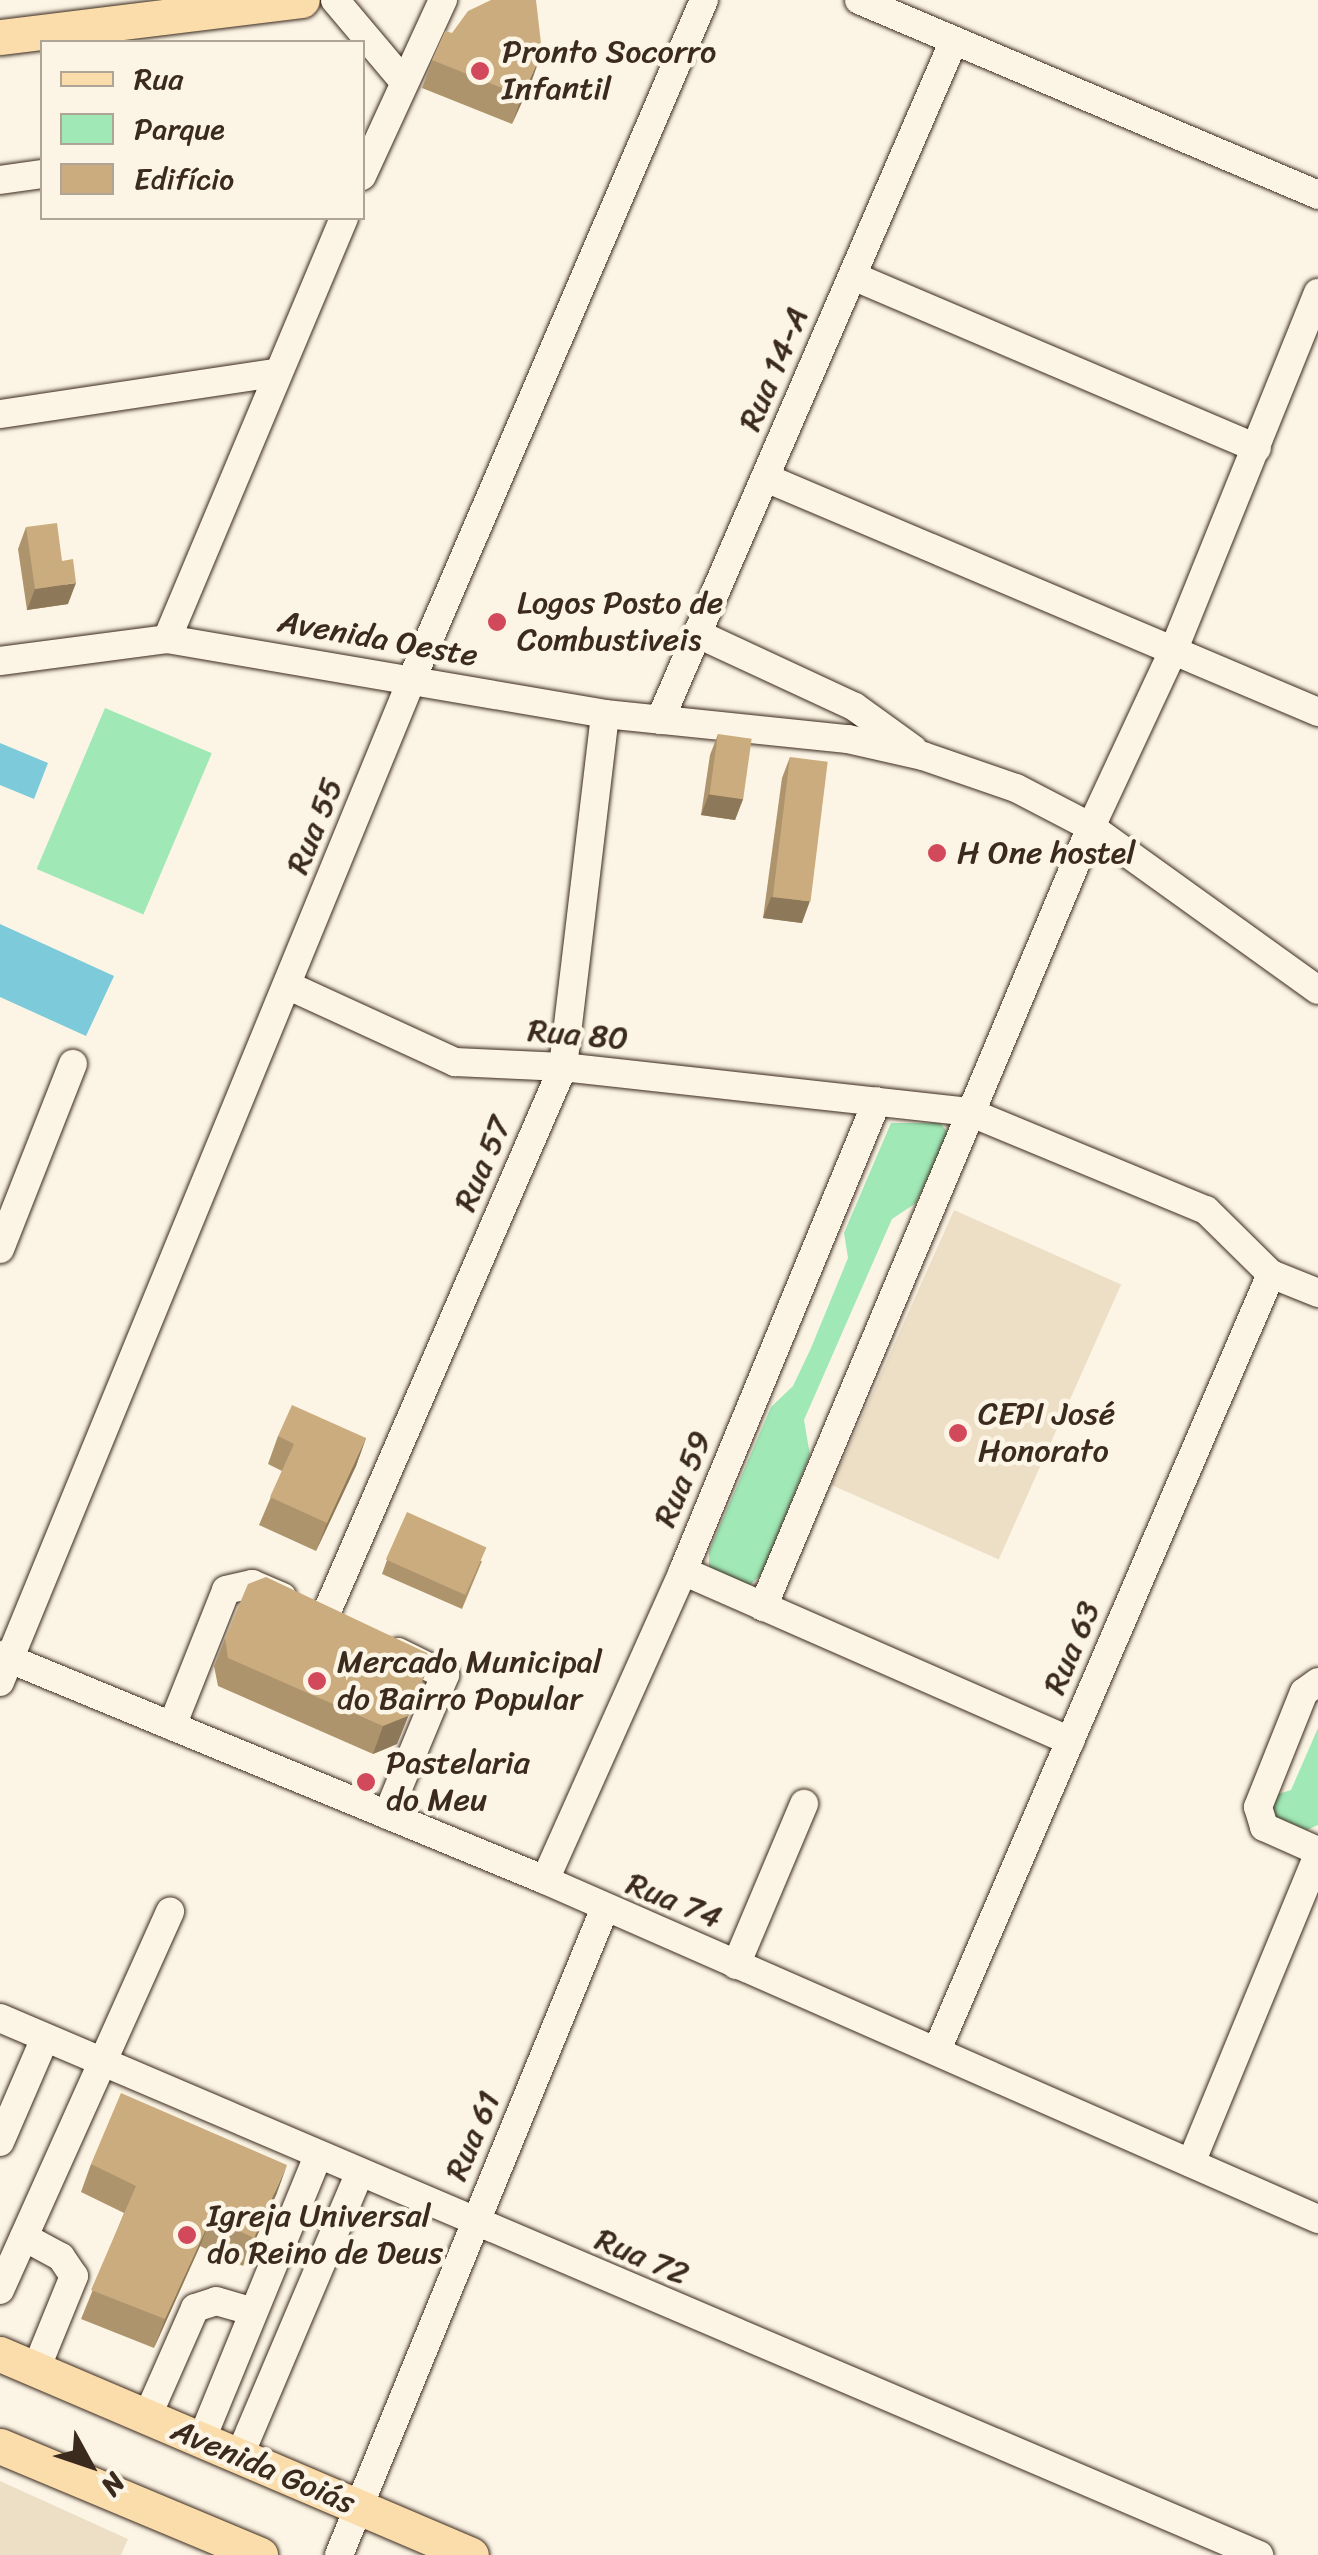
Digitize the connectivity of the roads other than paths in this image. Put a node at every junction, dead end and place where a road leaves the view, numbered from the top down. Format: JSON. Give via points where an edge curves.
{"nodes":[{"id":1,"x":302,"y":0,"type":"edge"},
{"id":2,"x":335,"y":0,"type":"edge"},
{"id":3,"x":442,"y":0,"type":"edge"},
{"id":4,"x":704,"y":0,"type":"edge"},
{"id":5,"x":859,"y":0,"type":"edge"},
{"id":6,"x":187,"y":7,"type":"edge"},
{"id":7,"x":0,"y":37,"type":"edge"},
{"id":8,"x":952,"y":45,"type":"junction"},
{"id":9,"x":404,"y":82,"type":"junction"},
{"id":10,"x":375,"y":124,"type":"edge"},
{"id":11,"x":365,"y":164,"type":"edge"},
{"id":12,"x":40,"y":174,"type":"edge"},
{"id":13,"x":0,"y":180,"type":"edge"},
{"id":14,"x":1318,"y":195,"type":"edge"},
{"id":15,"x":343,"y":220,"type":"edge"},
{"id":16,"x":852,"y":276,"type":"junction"},
{"id":17,"x":1318,"y":292,"type":"edge"},
{"id":18,"x":275,"y":373,"type":"junction"},
{"id":19,"x":0,"y":414,"type":"edge"},
{"id":20,"x":1257,"y":448,"type":"junction"},
{"id":21,"x":766,"y":478,"type":"junction"},
{"id":22,"x":698,"y":634,"type":"junction"},
{"id":23,"x":167,"y":639,"type":"junction"},
{"id":24,"x":1174,"y":650,"type":"junction"},
{"id":25,"x":0,"y":661,"type":"edge"},
{"id":26,"x":412,"y":680,"type":"junction"},
{"id":27,"x":1318,"y":712,"type":"edge"},
{"id":28,"x":605,"y":714,"type":"junction"},
{"id":29,"x":660,"y":720,"type":"junction"},
{"id":30,"x":923,"y":756,"type":"junction"},
{"id":31,"x":1090,"y":828,"type":"junction"},
{"id":32,"x":1313,"y":976,"type":"edge"},
{"id":33,"x":289,"y":986,"type":"junction"},
{"id":34,"x":73,"y":1064,"type":"dead end"},
{"id":35,"x":563,"y":1066,"type":"junction"},
{"id":36,"x":878,"y":1101,"type":"junction"},
{"id":37,"x":969,"y":1112,"type":"junction"},
{"id":38,"x":0,"y":1249,"type":"edge"},
{"id":39,"x":1271,"y":1274,"type":"junction"},
{"id":40,"x":1318,"y":1294,"type":"edge"},
{"id":41,"x":682,"y":1571,"type":"junction"},
{"id":42,"x":763,"y":1607,"type":"junction"},
{"id":43,"x":325,"y":1616,"type":"junction"},
{"id":44,"x":4,"y":1665,"type":"edge"},
{"id":45,"x":1318,"y":1682,"type":"edge"},
{"id":46,"x":172,"y":1726,"type":"junction"},
{"id":47,"x":1070,"y":1741,"type":"junction"},
{"id":48,"x":804,"y":1804,"type":"dead end"},
{"id":49,"x":387,"y":1815,"type":"junction"},
{"id":50,"x":1318,"y":1853,"type":"edge"},
{"id":51,"x":545,"y":1880,"type":"junction"},
{"id":52,"x":604,"y":1910,"type":"junction"},
{"id":53,"x":170,"y":1911,"type":"dead end"},
{"id":54,"x":736,"y":1965,"type":"junction"},
{"id":55,"x":0,"y":2018,"type":"edge"},
{"id":56,"x":45,"y":2038,"type":"junction"},
{"id":57,"x":937,"y":2050,"type":"junction"},
{"id":58,"x":104,"y":2063,"type":"junction"},
{"id":59,"x":0,"y":2142,"type":"edge"},
{"id":60,"x":318,"y":2156,"type":"junction"},
{"id":61,"x":1192,"y":2163,"type":"junction"},
{"id":62,"x":359,"y":2174,"type":"junction"},
{"id":63,"x":1318,"y":2219,"type":"edge"},
{"id":64,"x":474,"y":2224,"type":"junction"},
{"id":65,"x":24,"y":2238,"type":"junction"},
{"id":66,"x":0,"y":2290,"type":"edge"},
{"id":67,"x":250,"y":2311,"type":"junction"},
{"id":68,"x":0,"y":2354,"type":"edge"},
{"id":69,"x":36,"y":2369,"type":"junction"},
{"id":70,"x":146,"y":2417,"type":"junction"},
{"id":71,"x":201,"y":2440,"type":"junction"},
{"id":72,"x":0,"y":2446,"type":"edge"},
{"id":73,"x":239,"y":2456,"type":"junction"},
{"id":74,"x":357,"y":2507,"type":"junction"},
{"id":75,"x":1253,"y":2554,"type":"edge"},
{"id":76,"x":260,"y":2555,"type":"edge"},
{"id":77,"x":339,"y":2555,"type":"edge"},
{"id":78,"x":471,"y":2555,"type":"edge"}],
"edges":[{"from":1,"to":6,"type":"main road"},
{"from":2,"to":9,"type":"street"},
{"from":3,"to":9,"type":"street"},
{"from":4,"to":26,"type":"street","name":"Rua 55"},
{"from":5,"to":8,"type":"street"},
{"from":6,"to":7,"type":"main road"},
{"from":8,"to":14,"type":"street"},
{"from":8,"to":16,"type":"street","name":"Rua 14-A"},
{"from":9,"to":10,"type":"street"},
{"from":10,"to":11,"type":"street"},
{"from":12,"to":13,"type":"street"},
{"from":15,"to":18,"type":"street"},
{"from":16,"to":20,"type":"street"},
{"from":16,"to":21,"type":"street","name":"Rua 14-A"},
{"from":17,"to":20,"type":"street"},
{"from":18,"to":19,"type":"street"},
{"from":18,"to":23,"type":"street"},
{"from":20,"to":24,"type":"street"},
{"from":21,"to":22,"type":"street","name":"Rua 14-A"},
{"from":21,"to":24,"type":"street"},
{"from":22,"to":29,"type":"street","name":"Rua 14-A"},
{"from":22,"to":30,"type":"street","name":"Avenida Oeste","via":[[854,707]]},
{"from":23,"to":25,"type":"street","name":"Avenida Oeste"},
{"from":23,"to":26,"type":"street","name":"Avenida Oeste"},
{"from":24,"to":27,"type":"street"},
{"from":24,"to":31,"type":"street"},
{"from":26,"to":28,"type":"street","name":"Avenida Oeste"},
{"from":26,"to":33,"type":"street","name":"Rua 55"},
{"from":28,"to":29,"type":"street","name":"Avenida Oeste"},
{"from":28,"to":35,"type":"street","name":"Rua 57"},
{"from":29,"to":30,"type":"street","name":"Avenida Oeste","via":[[848,738]]},
{"from":30,"to":31,"type":"street","name":"Avenida Oeste","via":[[1016,788]]},
{"from":31,"to":32,"type":"street","name":"Avenida Oeste"},
{"from":31,"to":37,"type":"street"},
{"from":33,"to":35,"type":"street","name":"Rua 80","via":[[455,1062]]},
{"from":33,"to":44,"type":"street","name":"Rua 55"},
{"from":34,"to":38,"type":"street"},
{"from":35,"to":36,"type":"street","name":"Rua 80"},
{"from":35,"to":43,"type":"street","name":"Rua 57"},
{"from":36,"to":37,"type":"street","name":"Rua 80"},
{"from":36,"to":41,"type":"street","name":"Rua 59"},
{"from":37,"to":39,"type":"street","name":"Rua 80","via":[[1206,1210]]},
{"from":37,"to":42,"type":"street"},
{"from":39,"to":40,"type":"street"},
{"from":39,"to":47,"type":"street","name":"Rua 63"},
{"from":41,"to":42,"type":"street"},
{"from":41,"to":51,"type":"street","name":"Rua 59"},
{"from":42,"to":47,"type":"street"},
{"from":43,"to":46,"type":"street","via":[[252,1584],[226,1590]]},
{"from":43,"to":49,"type":"street","via":[[445,1675]]},
{"from":44,"to":46,"type":"street","name":"Rua 74"},
{"from":45,"to":50,"type":"street","via":[[1304,1692],[1258,1806],[1264,1827]]},
{"from":46,"to":49,"type":"street","name":"Rua 74"},
{"from":47,"to":57,"type":"street","name":"Rua 63"},
{"from":48,"to":54,"type":"street"},
{"from":49,"to":51,"type":"street","name":"Rua 74"},
{"from":50,"to":61,"type":"street"},
{"from":51,"to":52,"type":"street","name":"Rua 74"},
{"from":52,"to":54,"type":"street","name":"Rua 74"},
{"from":52,"to":64,"type":"street","name":"Rua 61"},
{"from":53,"to":58,"type":"street"},
{"from":54,"to":57,"type":"street","name":"Rua 74"},
{"from":55,"to":56,"type":"street","name":"Rua 72"},
{"from":56,"to":58,"type":"street","name":"Rua 72"},
{"from":56,"to":59,"type":"street"},
{"from":57,"to":61,"type":"street","name":"Rua 74"},
{"from":58,"to":60,"type":"street","name":"Rua 72"},
{"from":58,"to":65,"type":"street"},
{"from":60,"to":62,"type":"street","name":"Rua 72"},
{"from":60,"to":67,"type":"street"},
{"from":61,"to":63,"type":"street","name":"Rua 74"},
{"from":62,"to":64,"type":"street","name":"Rua 72"},
{"from":62,"to":73,"type":"street"},
{"from":64,"to":74,"type":"street","name":"Rua 61"},
{"from":64,"to":75,"type":"street","name":"Rua 72"},
{"from":65,"to":66,"type":"street"},
{"from":65,"to":69,"type":"street","via":[[61,2256],[74,2276]]},
{"from":67,"to":70,"type":"street","via":[[216,2301],[195,2308]]},
{"from":67,"to":71,"type":"street"},
{"from":68,"to":69,"type":"main road","name":"Avenida Goiás"},
{"from":69,"to":70,"type":"main road","name":"Avenida Goiás"},
{"from":70,"to":71,"type":"main road","name":"Avenida Goiás"},
{"from":71,"to":73,"type":"main road","name":"Avenida Goiás"},
{"from":72,"to":76,"type":"main road"},
{"from":73,"to":74,"type":"main road","name":"Avenida Goiás"},
{"from":74,"to":77,"type":"street","name":"Rua 61"},
{"from":74,"to":78,"type":"main road","name":"Avenida Goiás"}]}
